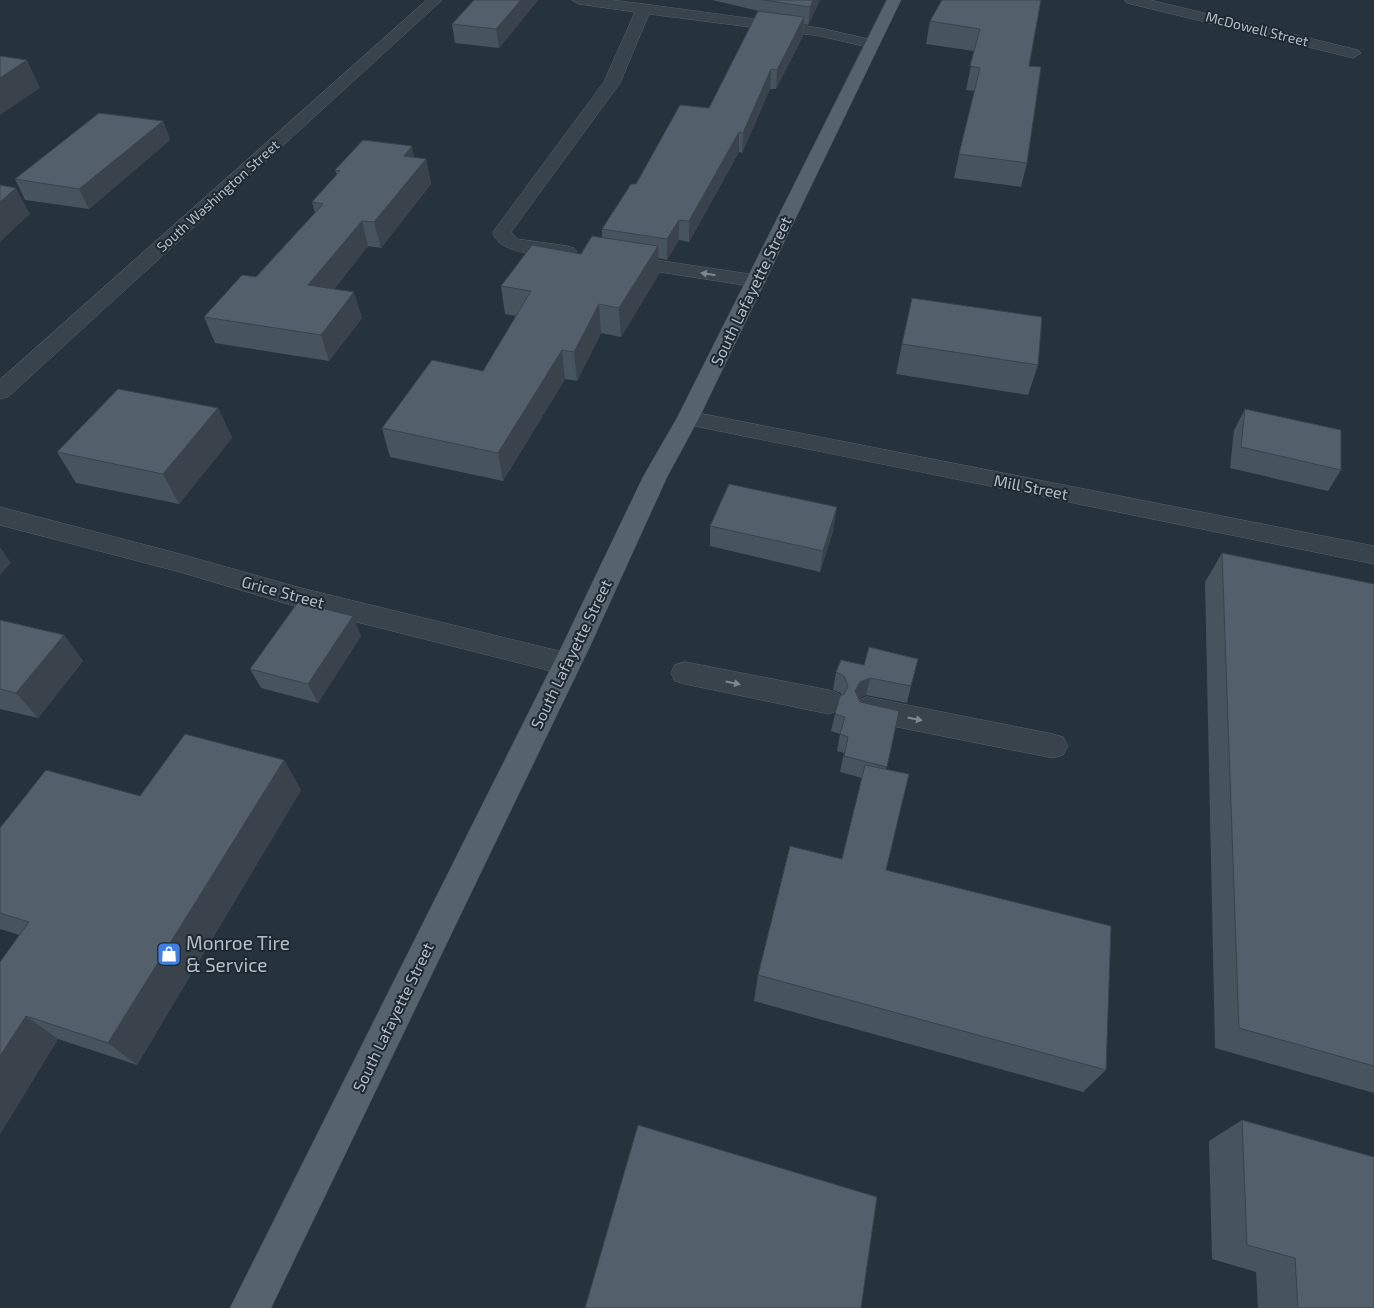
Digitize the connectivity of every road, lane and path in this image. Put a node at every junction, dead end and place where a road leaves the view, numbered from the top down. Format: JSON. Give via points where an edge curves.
{"nodes":[{"id":1,"x":435,"y":0,"type":"edge"},
{"id":2,"x":578,"y":0,"type":"edge"},
{"id":3,"x":894,"y":0,"type":"edge"},
{"id":4,"x":1132,"y":0,"type":"edge"},
{"id":5,"x":644,"y":8,"type":"junction"},
{"id":6,"x":872,"y":44,"type":"junction"},
{"id":7,"x":1353,"y":53,"type":"dead end"},
{"id":8,"x":756,"y":281,"type":"junction"},
{"id":9,"x":0,"y":392,"type":"edge"},
{"id":10,"x":688,"y":418,"type":"junction"},
{"id":11,"x":0,"y":516,"type":"edge"},
{"id":12,"x":1374,"y":555,"type":"edge"},
{"id":13,"x":567,"y":664,"type":"junction"},
{"id":14,"x":685,"y":673,"type":"dead end"},
{"id":15,"x":829,"y":702,"type":"dead end"},
{"id":16,"x":867,"y":709,"type":"edge"},
{"id":17,"x":1053,"y":746,"type":"dead end"},
{"id":18,"x":250,"y":1308,"type":"edge"}],
"edges":[{"from":1,"to":9,"type":"street","name":"South Washington Street"},
{"from":2,"to":5,"type":"street"},
{"from":3,"to":6,"type":"main road","name":"South Lafayette Street"},
{"from":4,"to":7,"type":"street","name":"McDowell Street"},
{"from":5,"to":6,"type":"street","via":[[820,32]]},
{"from":8,"to":5,"type":"street","one_way":true,"via":[[511,244],[503,237],[504,228],[612,83]]},
{"from":6,"to":8,"type":"main road","name":"South Lafayette Street"},
{"from":8,"to":10,"type":"main road","name":"South Lafayette Street"},
{"from":10,"to":12,"type":"street","name":"Mill Street"},
{"from":10,"to":13,"type":"main road","name":"South Lafayette Street","via":[[655,477]]},
{"from":11,"to":13,"type":"street","name":"Grice Street","via":[[301,598]]},
{"from":13,"to":18,"type":"main road","name":"South Lafayette Street"},
{"from":14,"to":15,"type":"street","one_way":true},
{"from":16,"to":17,"type":"street","one_way":true}]}
